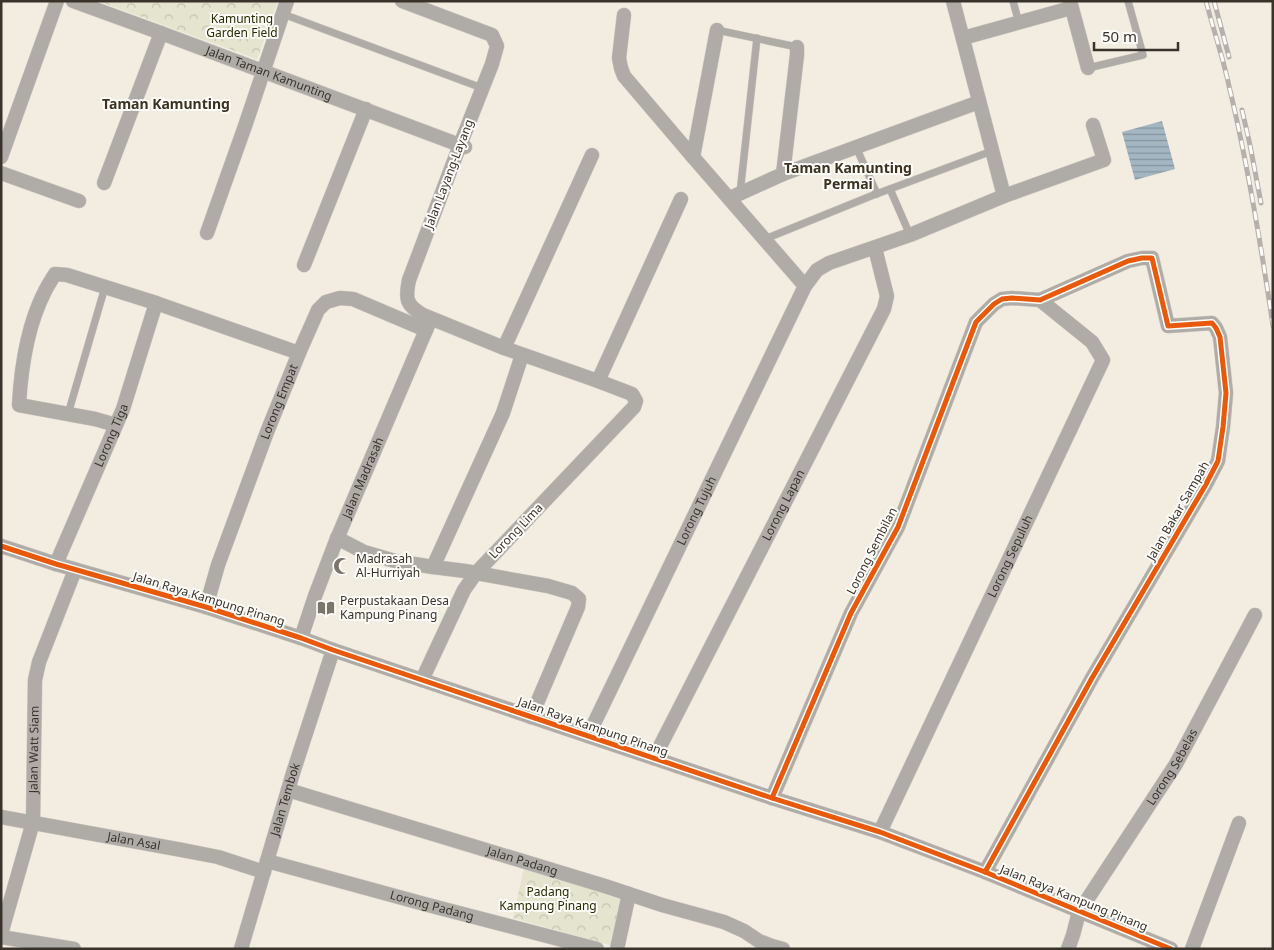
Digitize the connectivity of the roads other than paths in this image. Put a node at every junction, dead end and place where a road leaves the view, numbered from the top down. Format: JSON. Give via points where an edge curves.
{"nodes":[{"id":1,"x":57,"y":1,"type":"edge"},
{"id":2,"x":73,"y":1,"type":"edge"},
{"id":3,"x":402,"y":1,"type":"edge"},
{"id":4,"x":953,"y":1,"type":"edge"},
{"id":5,"x":1013,"y":1,"type":"edge"},
{"id":6,"x":1128,"y":1,"type":"edge"},
{"id":7,"x":1071,"y":5,"type":"edge"},
{"id":8,"x":285,"y":7,"type":"edge"},
{"id":9,"x":624,"y":15,"type":"dead end"},
{"id":10,"x":1019,"y":23,"type":"junction"},
{"id":11,"x":717,"y":30,"type":"joint"},
{"id":12,"x":161,"y":33,"type":"junction"},
{"id":13,"x":757,"y":38,"type":"junction"},
{"id":14,"x":964,"y":38,"type":"junction"},
{"id":15,"x":797,"y":46,"type":"joint"},
{"id":16,"x":1088,"y":68,"type":"joint"},
{"id":17,"x":263,"y":71,"type":"junction"},
{"id":18,"x":482,"y":88,"type":"junction"},
{"id":19,"x":979,"y":102,"type":"junction"},
{"id":20,"x":366,"y":109,"type":"junction"},
{"id":21,"x":1093,"y":125,"type":"dead end"},
{"id":22,"x":462,"y":146,"type":"junction"},
{"id":23,"x":856,"y":147,"type":"junction"},
{"id":24,"x":992,"y":150,"type":"junction"},
{"id":25,"x":592,"y":155,"type":"dead end"},
{"id":26,"x":1,"y":157,"type":"edge"},
{"id":27,"x":693,"y":157,"type":"junction"},
{"id":28,"x":1,"y":173,"type":"edge"},
{"id":29,"x":784,"y":174,"type":"junction"},
{"id":30,"x":104,"y":183,"type":"dead end"},
{"id":31,"x":890,"y":189,"type":"junction"},
{"id":32,"x":877,"y":194,"type":"junction"},
{"id":33,"x":735,"y":195,"type":"junction"},
{"id":34,"x":1004,"y":196,"type":"junction"},
{"id":35,"x":681,"y":199,"type":"dead end"},
{"id":36,"x":79,"y":201,"type":"dead end"},
{"id":37,"x":207,"y":233,"type":"dead end"},
{"id":38,"x":910,"y":235,"type":"junction"},
{"id":39,"x":765,"y":239,"type":"junction"},
{"id":40,"x":875,"y":248,"type":"junction"},
{"id":41,"x":304,"y":265,"type":"dead end"},
{"id":42,"x":805,"y":286,"type":"junction"},
{"id":43,"x":104,"y":287,"type":"junction"},
{"id":44,"x":1040,"y":300,"type":"junction"},
{"id":45,"x":156,"y":303,"type":"junction"},
{"id":46,"x":428,"y":324,"type":"junction"},
{"id":47,"x":504,"y":348,"type":"junction"},
{"id":48,"x":299,"y":352,"type":"junction"},
{"id":49,"x":522,"y":355,"type":"junction"},
{"id":50,"x":598,"y":381,"type":"junction"},
{"id":51,"x":68,"y":414,"type":"junction"},
{"id":52,"x":116,"y":425,"type":"junction"},
{"id":53,"x":337,"y":538,"type":"junction"},
{"id":54,"x":1,"y":546,"type":"edge"},
{"id":55,"x":56,"y":564,"type":"junction"},
{"id":56,"x":433,"y":567,"type":"junction"},
{"id":57,"x":75,"y":570,"type":"junction"},
{"id":58,"x":476,"y":573,"type":"junction"},
{"id":59,"x":206,"y":607,"type":"junction"},
{"id":60,"x":1255,"y":615,"type":"dead end"},
{"id":61,"x":301,"y":638,"type":"junction"},
{"id":62,"x":333,"y":650,"type":"junction"},
{"id":63,"x":422,"y":680,"type":"junction"},
{"id":64,"x":531,"y":717,"type":"junction"},
{"id":65,"x":588,"y":736,"type":"junction"},
{"id":66,"x":654,"y":758,"type":"junction"},
{"id":67,"x":288,"y":790,"type":"junction"},
{"id":68,"x":772,"y":798,"type":"junction"},
{"id":69,"x":1,"y":817,"type":"edge"},
{"id":70,"x":33,"y":822,"type":"junction"},
{"id":71,"x":1239,"y":823,"type":"dead end"},
{"id":72,"x":880,"y":832,"type":"junction"},
{"id":73,"x":265,"y":866,"type":"junction"},
{"id":74,"x":985,"y":872,"type":"junction"},
{"id":75,"x":629,"y":894,"type":"junction"},
{"id":76,"x":1080,"y":912,"type":"junction"},
{"id":77,"x":1,"y":935,"type":"edge"},
{"id":78,"x":74,"y":949,"type":"edge"},
{"id":79,"x":241,"y":949,"type":"edge"},
{"id":80,"x":597,"y":949,"type":"edge"},
{"id":81,"x":617,"y":949,"type":"edge"},
{"id":82,"x":783,"y":949,"type":"edge"},
{"id":83,"x":1068,"y":949,"type":"edge"},
{"id":84,"x":1171,"y":949,"type":"edge"},
{"id":85,"x":1192,"y":949,"type":"edge"}],
"edges":[{"from":1,"to":26,"type":"street"},
{"from":2,"to":12,"type":"street","name":"Jalan Taman Kamunting"},
{"from":3,"to":18,"type":"street","name":"Jalan Layang-Layang","via":[[492,35],[497,46]]},
{"from":4,"to":14,"type":"street"},
{"from":5,"to":10,"type":"lane"},
{"from":6,"to":16,"type":"lane","via":[[1143,55]]},
{"from":7,"to":10,"type":"street"},
{"from":7,"to":16,"type":"street"},
{"from":8,"to":17,"type":"street"},
{"from":8,"to":18,"type":"lane"},
{"from":9,"to":27,"type":"street","via":[[619,58],[624,76]]},
{"from":10,"to":14,"type":"street"},
{"from":11,"to":13,"type":"lane"},
{"from":11,"to":27,"type":"street"},
{"from":12,"to":17,"type":"street","name":"Jalan Taman Kamunting"},
{"from":12,"to":30,"type":"street"},
{"from":13,"to":15,"type":"lane"},
{"from":13,"to":33,"type":"lane"},
{"from":14,"to":19,"type":"street"},
{"from":15,"to":29,"type":"street"},
{"from":17,"to":20,"type":"street","name":"Jalan Taman Kamunting"},
{"from":17,"to":37,"type":"street"},
{"from":18,"to":22,"type":"street","name":"Jalan Layang-Layang"},
{"from":19,"to":23,"type":"street"},
{"from":19,"to":24,"type":"street"},
{"from":20,"to":22,"type":"street","name":"Jalan Taman Kamunting"},
{"from":20,"to":41,"type":"street"},
{"from":21,"to":34,"type":"street","name":"Lorong Tujuh","via":[[1104,160]]},
{"from":22,"to":46,"type":"street","name":"Jalan Layang-Layang","via":[[406,294],[408,304]]},
{"from":23,"to":29,"type":"street"},
{"from":23,"to":32,"type":"lane"},
{"from":24,"to":31,"type":"lane"},
{"from":24,"to":34,"type":"street"},
{"from":25,"to":47,"type":"street"},
{"from":27,"to":33,"type":"street"},
{"from":28,"to":36,"type":"street"},
{"from":29,"to":33,"type":"street"},
{"from":31,"to":32,"type":"lane"},
{"from":31,"to":38,"type":"lane"},
{"from":32,"to":39,"type":"lane"},
{"from":33,"to":39,"type":"street"},
{"from":34,"to":38,"type":"street","name":"Lorong Tujuh"},
{"from":35,"to":50,"type":"street"},
{"from":38,"to":40,"type":"street","name":"Lorong Tujuh"},
{"from":39,"to":42,"type":"street"},
{"from":40,"to":42,"type":"street","name":"Lorong Tujuh","via":[[829,263],[818,270]]},
{"from":40,"to":66,"type":"street","name":"Lorong Lapan","via":[[887,296],[884,309]]},
{"from":42,"to":65,"type":"street","name":"Lorong Tujuh"},
{"from":43,"to":45,"type":"street"},
{"from":43,"to":51,"type":"lane"},
{"from":43,"to":51,"type":"street","via":[[55,274],[35,315],[19,405]]},
{"from":44,"to":68,"type":"street","name":"Lorong Sembilan","via":[[1002,299],[976,322],[898,527],[851,613]]},
{"from":44,"to":72,"type":"street","name":"Lorong Sepuluh","via":[[1092,342],[1103,360]]},
{"from":44,"to":74,"type":"street","name":"Jalan Bakar Sampah","via":[[1128,261],[1152,258],[1168,326],[1212,323],[1220,337],[1226,393],[1223,427],[1218,461],[1205,486],[1092,678]]},
{"from":45,"to":48,"type":"street"},
{"from":45,"to":52,"type":"street","name":"Lorong Tiga"},
{"from":46,"to":47,"type":"street"},
{"from":46,"to":48,"type":"street","name":"Lorong Empat","via":[[353,299],[340,298],[326,302],[318,310]]},
{"from":46,"to":53,"type":"street","name":"Jalan Madrasah"},
{"from":47,"to":49,"type":"street"},
{"from":48,"to":59,"type":"street","name":"Lorong Empat","via":[[218,565]]},
{"from":49,"to":50,"type":"street"},
{"from":49,"to":56,"type":"street","via":[[503,413]]},
{"from":50,"to":58,"type":"street","name":"Lorong Lima","via":[[632,394],[636,401],[634,408]]},
{"from":51,"to":52,"type":"street"},
{"from":52,"to":55,"type":"street","name":"Lorong Tiga"},
{"from":53,"to":56,"type":"street","via":[[364,552]]},
{"from":53,"to":61,"type":"street","name":"Jalan Madrasah"},
{"from":54,"to":55,"type":"street","name":"Jalan Raya Kampung Pinang"},
{"from":55,"to":57,"type":"street","name":"Jalan Raya Kampung Pinang"},
{"from":56,"to":58,"type":"street"},
{"from":57,"to":59,"type":"street","name":"Jalan Raya Kampung Pinang"},
{"from":57,"to":70,"type":"street","name":"Jalan Watt Siam","via":[[35,680]]},
{"from":58,"to":63,"type":"street","name":"Lorong Lima","via":[[464,590]]},
{"from":58,"to":64,"type":"street","via":[[548,586],[572,593],[579,599]]},
{"from":59,"to":61,"type":"street","name":"Jalan Raya Kampung Pinang"},
{"from":60,"to":76,"type":"street","name":"Lorong Sebelas","via":[[1176,764]]},
{"from":61,"to":62,"type":"street","name":"Jalan Raya Kampung Pinang"},
{"from":62,"to":63,"type":"street","name":"Jalan Raya Kampung Pinang"},
{"from":62,"to":67,"type":"street","name":"Jalan Tembok"},
{"from":63,"to":64,"type":"street","name":"Jalan Raya Kampung Pinang"},
{"from":64,"to":65,"type":"street","name":"Jalan Raya Kampung Pinang"},
{"from":65,"to":66,"type":"street","name":"Jalan Raya Kampung Pinang"},
{"from":66,"to":68,"type":"street","name":"Jalan Raya Kampung Pinang"},
{"from":67,"to":73,"type":"street","name":"Jalan Tembok"},
{"from":67,"to":75,"type":"street","name":"Jalan Padang"},
{"from":68,"to":72,"type":"street","name":"Jalan Raya Kampung Pinang"},
{"from":69,"to":70,"type":"street","name":"Jalan Asal"},
{"from":70,"to":73,"type":"street","name":"Jalan Asal"},
{"from":70,"to":77,"type":"street","name":"Jalan Watt Siam"},
{"from":71,"to":85,"type":"street"},
{"from":72,"to":74,"type":"street","name":"Jalan Raya Kampung Pinang"},
{"from":73,"to":79,"type":"street","name":"Jalan Tembok"},
{"from":73,"to":80,"type":"street","name":"Lorong Padang"},
{"from":74,"to":76,"type":"street","name":"Jalan Raya Kampung Pinang"},
{"from":75,"to":81,"type":"street"},
{"from":75,"to":82,"type":"street","name":"Jalan Padang","via":[[724,922],[759,941]]},
{"from":76,"to":83,"type":"street","name":"Lorong Sebelas"},
{"from":76,"to":84,"type":"street","name":"Jalan Raya Kampung Pinang"},
{"from":77,"to":78,"type":"street"}]}
